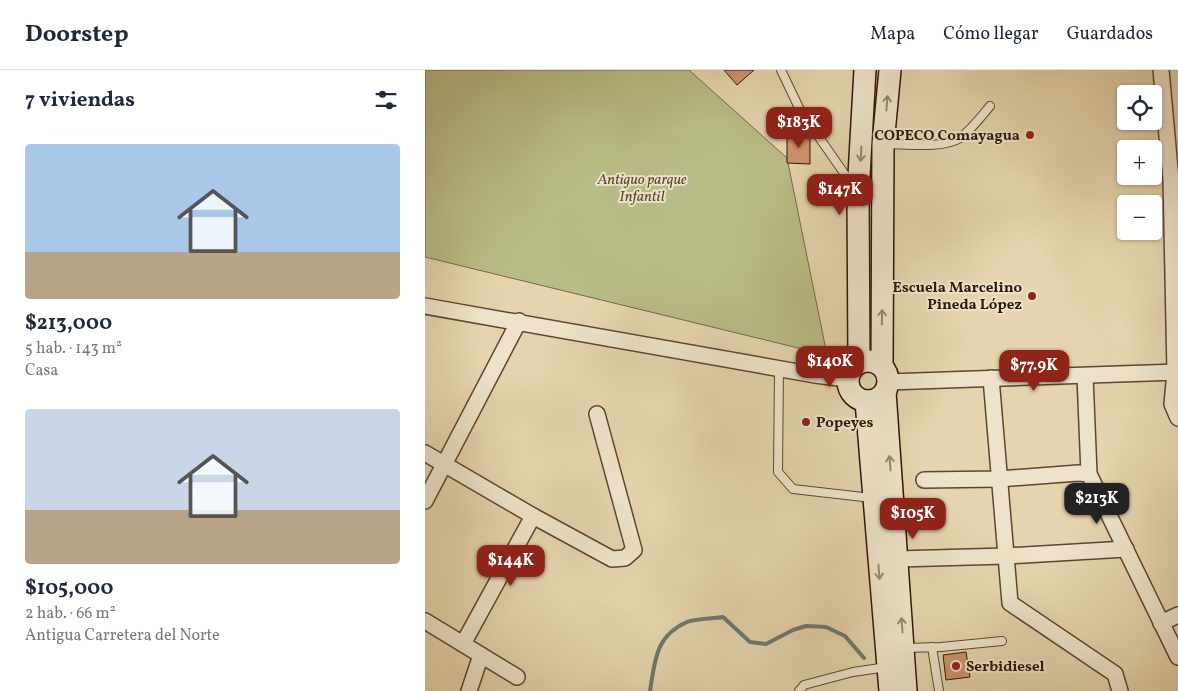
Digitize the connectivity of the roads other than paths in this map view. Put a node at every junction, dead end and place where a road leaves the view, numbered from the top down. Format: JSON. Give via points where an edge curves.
{"nodes":[{"id":1,"x":781,"y":70,"type":"edge"},
{"id":2,"x":865,"y":70,"type":"edge"},
{"id":3,"x":889,"y":70,"type":"edge"},
{"id":4,"x":1161,"y":70,"type":"edge"},
{"id":5,"x":990,"y":106,"type":"dead end"},
{"id":6,"x":883,"y":144,"type":"junction"},
{"id":7,"x":1174,"y":180,"type":"edge"},
{"id":8,"x":859,"y":193,"type":"junction"},
{"id":9,"x":425,"y":306,"type":"edge"},
{"id":10,"x":519,"y":321,"type":"junction"},
{"id":11,"x":779,"y":368,"type":"junction"},
{"id":12,"x":853,"y":371,"type":"junction"},
{"id":13,"x":1176,"y":372,"type":"edge"},
{"id":14,"x":1085,"y":376,"type":"junction"},
{"id":15,"x":991,"y":378,"type":"junction"},
{"id":16,"x":880,"y":385,"type":"junction"},
{"id":17,"x":597,"y":414,"type":"dead end"},
{"id":18,"x":1178,"y":418,"type":"edge"},
{"id":19,"x":425,"y":453,"type":"edge"},
{"id":20,"x":445,"y":464,"type":"junction"},
{"id":21,"x":1089,"y":474,"type":"junction"},
{"id":22,"x":999,"y":479,"type":"junction"},
{"id":23,"x":924,"y":480,"type":"dead end"},
{"id":24,"x":874,"y":498,"type":"junction"},
{"id":25,"x":425,"y":501,"type":"edge"},
{"id":26,"x":533,"y":516,"type":"junction"},
{"id":27,"x":1125,"y":549,"type":"junction"},
{"id":28,"x":1006,"y":556,"type":"junction"},
{"id":29,"x":897,"y":559,"type":"junction"},
{"id":30,"x":1178,"y":615,"type":"edge"},
{"id":31,"x":425,"y":621,"type":"edge"},
{"id":32,"x":1161,"y":623,"type":"junction"},
{"id":33,"x":1002,"y":641,"type":"dead end"},
{"id":34,"x":463,"y":644,"type":"junction"},
{"id":35,"x":932,"y":647,"type":"junction"},
{"id":36,"x":903,"y":648,"type":"junction"},
{"id":37,"x":481,"y":655,"type":"junction"},
{"id":38,"x":1178,"y":657,"type":"edge"},
{"id":39,"x":887,"y":667,"type":"junction"},
{"id":40,"x":517,"y":678,"type":"dead end"},
{"id":41,"x":469,"y":691,"type":"edge"},
{"id":42,"x":799,"y":691,"type":"edge"},
{"id":43,"x":889,"y":691,"type":"edge"},
{"id":44,"x":906,"y":691,"type":"edge"},
{"id":45,"x":939,"y":691,"type":"edge"},
{"id":46,"x":1120,"y":691,"type":"edge"}],
"edges":[{"from":1,"to":8,"type":"lane","via":[[800,110]]},
{"from":2,"to":8,"type":"main road","one_way":true},
{"from":6,"to":3,"type":"main road","one_way":true},
{"from":4,"to":7,"type":"street"},
{"from":5,"to":6,"type":"lane","via":[[958,139],[939,145]]},
{"from":16,"to":6,"type":"main road","one_way":true},
{"from":7,"to":13,"type":"street"},
{"from":8,"to":12,"type":"main road"},
{"from":9,"to":10,"type":"street"},
{"from":10,"to":11,"type":"street"},
{"from":10,"to":20,"type":"street"},
{"from":11,"to":12,"type":"street"},
{"from":11,"to":24,"type":"lane","via":[[778,472],[784,481],[793,489]]},
{"from":12,"to":16,"type":"main road","via":[[865,360],[872,361]]},
{"from":12,"to":16,"type":"main road","via":[[848,385],[854,396]]},
{"from":13,"to":14,"type":"street"},
{"from":13,"to":18,"type":"street","via":[[1171,404]]},
{"from":14,"to":15,"type":"street"},
{"from":14,"to":21,"type":"street"},
{"from":15,"to":16,"type":"street"},
{"from":15,"to":22,"type":"street"},
{"from":16,"to":24,"type":"main road"},
{"from":29,"to":16,"type":"main road","one_way":true},
{"from":17,"to":26,"type":"street","via":[[634,550],[625,558],[612,559]]},
{"from":19,"to":20,"type":"street"},
{"from":20,"to":25,"type":"street"},
{"from":20,"to":26,"type":"street"},
{"from":21,"to":22,"type":"street"},
{"from":21,"to":27,"type":"street"},
{"from":22,"to":23,"type":"street"},
{"from":22,"to":28,"type":"street"},
{"from":24,"to":39,"type":"main road","one_way":true},
{"from":26,"to":34,"type":"street"},
{"from":27,"to":28,"type":"street"},
{"from":27,"to":32,"type":"street"},
{"from":28,"to":29,"type":"street"},
{"from":28,"to":46,"type":"street","via":[[1010,603],[1115,674]]},
{"from":36,"to":29,"type":"main road","one_way":true},
{"from":30,"to":32,"type":"street"},
{"from":31,"to":34,"type":"street"},
{"from":32,"to":38,"type":"street"},
{"from":33,"to":35,"type":"lane"},
{"from":34,"to":37,"type":"street"},
{"from":35,"to":36,"type":"lane"},
{"from":35,"to":45,"type":"lane"},
{"from":36,"to":44,"type":"main road"},
{"from":37,"to":40,"type":"street"},
{"from":37,"to":41,"type":"street"},
{"from":39,"to":42,"type":"lane","via":[[804,685]]},
{"from":39,"to":43,"type":"main road"}]}
